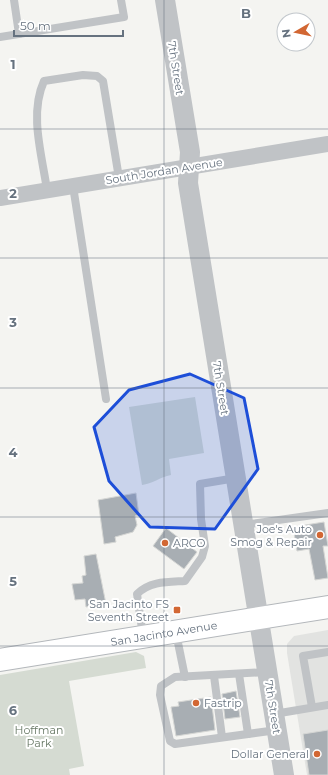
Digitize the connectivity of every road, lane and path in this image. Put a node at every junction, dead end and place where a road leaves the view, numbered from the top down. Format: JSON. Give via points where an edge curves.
{"nodes":[{"id":1,"x":14,"y":0,"type":"edge"},
{"id":2,"x":121,"y":0,"type":"edge"},
{"id":3,"x":165,"y":0,"type":"edge"},
{"id":4,"x":19,"y":34,"type":"junction"},
{"id":5,"x":0,"y":37,"type":"edge"},
{"id":6,"x":328,"y":144,"type":"edge"},
{"id":7,"x":188,"y":167,"type":"junction"},
{"id":8,"x":119,"y":178,"type":"junction"},
{"id":9,"x":73,"y":186,"type":"junction"},
{"id":10,"x":47,"y":190,"type":"junction"},
{"id":11,"x":0,"y":198,"type":"edge"},
{"id":12,"x":106,"y":399,"type":"dead end"},
{"id":13,"x":236,"y":478,"type":"junction"},
{"id":14,"x":328,"y":513,"type":"edge"},
{"id":15,"x":244,"y":525,"type":"junction"},
{"id":16,"x":328,"y":607,"type":"edge"},
{"id":17,"x":259,"y":618,"type":"junction"},
{"id":18,"x":176,"y":631,"type":"junction"},
{"id":19,"x":143,"y":636,"type":"junction"},
{"id":20,"x":328,"y":652,"type":"edge"},
{"id":21,"x":0,"y":660,"type":"edge"},
{"id":22,"x":268,"y":672,"type":"junction"},
{"id":23,"x":239,"y":674,"type":"junction"},
{"id":24,"x":214,"y":676,"type":"junction"},
{"id":25,"x":185,"y":677,"type":"junction"},
{"id":26,"x":328,"y":705,"type":"edge"},
{"id":27,"x":312,"y":707,"type":"junction"},
{"id":28,"x":276,"y":722,"type":"junction"},
{"id":29,"x":248,"y":734,"type":"junction"},
{"id":30,"x":222,"y":737,"type":"junction"},
{"id":31,"x":284,"y":775,"type":"edge"}],
"edges":[{"from":1,"to":4,"type":"lane"},
{"from":2,"to":4,"type":"lane","via":[[124,17]]},
{"from":3,"to":7,"type":"street","name":"7th Street","via":[[190,152]]},
{"from":4,"to":5,"type":"lane"},
{"from":6,"to":7,"type":"street","name":"South Jordan Avenue"},
{"from":7,"to":8,"type":"street","name":"South Jordan Avenue"},
{"from":7,"to":13,"type":"street","name":"7th Street","via":[[188,183]]},
{"from":8,"to":9,"type":"street","name":"South Jordan Avenue"},
{"from":8,"to":10,"type":"lane","via":[[103,81],[97,76],[83,75],[44,81],[38,93],[37,118]]},
{"from":9,"to":10,"type":"street","name":"South Jordan Avenue"},
{"from":9,"to":12,"type":"lane"},
{"from":10,"to":11,"type":"street","name":"South Jordan Avenue"},
{"from":13,"to":15,"type":"street","name":"7th Street"},
{"from":13,"to":19,"type":"lane","via":[[200,484],[204,546],[202,557],[185,581],[153,584],[137,594]]},
{"from":14,"to":15,"type":"lane"},
{"from":15,"to":17,"type":"street","name":"7th Street"},
{"from":16,"to":17,"type":"main road","name":"San Jacinto Avenue"},
{"from":17,"to":18,"type":"main road","name":"San Jacinto Avenue"},
{"from":17,"to":22,"type":"street","name":"7th Street"},
{"from":18,"to":19,"type":"main road","name":"San Jacinto Avenue"},
{"from":18,"to":25,"type":"lane"},
{"from":19,"to":21,"type":"main road","name":"San Jacinto Avenue"},
{"from":20,"to":27,"type":"lane","via":[[303,656]]},
{"from":22,"to":23,"type":"lane"},
{"from":22,"to":28,"type":"street","name":"7th Street"},
{"from":23,"to":24,"type":"lane"},
{"from":23,"to":29,"type":"lane"},
{"from":24,"to":25,"type":"lane"},
{"from":24,"to":30,"type":"lane"},
{"from":25,"to":30,"type":"lane","via":[[174,677],[161,686],[160,695],[170,741],[175,744]]},
{"from":26,"to":27,"type":"lane"},
{"from":27,"to":28,"type":"lane"},
{"from":28,"to":29,"type":"lane"},
{"from":28,"to":31,"type":"street","name":"7th Street"},
{"from":29,"to":30,"type":"lane"}]}
